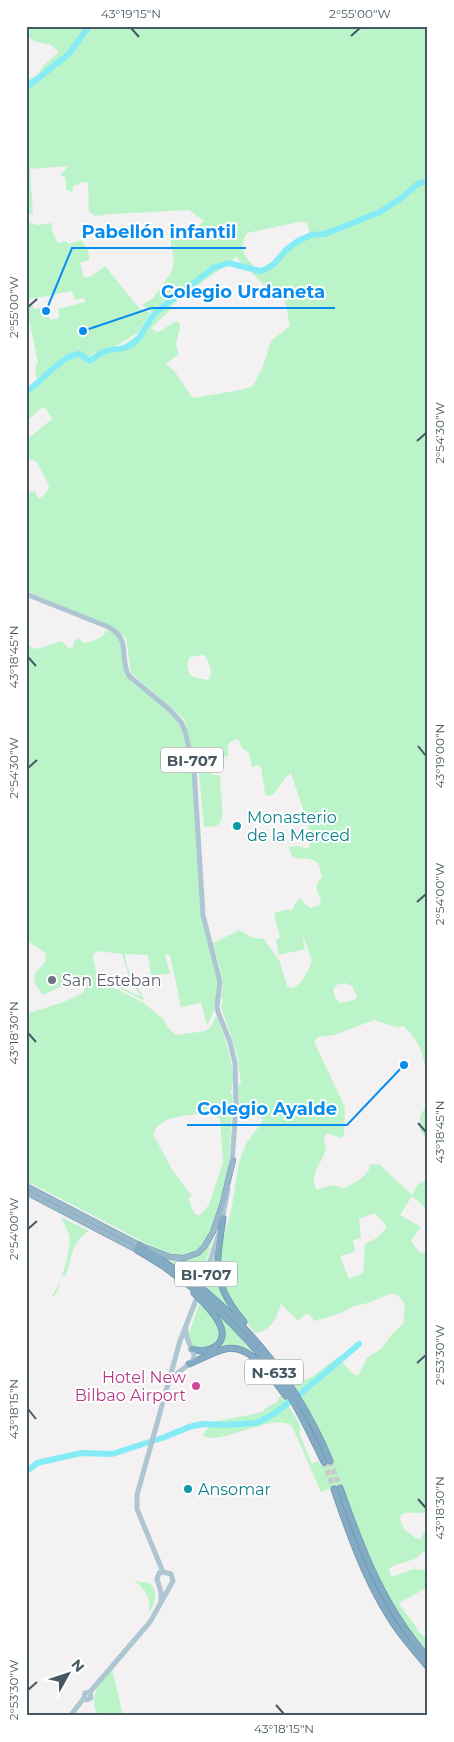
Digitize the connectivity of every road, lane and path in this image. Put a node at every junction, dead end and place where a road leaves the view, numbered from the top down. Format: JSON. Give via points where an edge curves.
{"nodes":[{"id":1,"x":26,"y":594,"type":"edge"},
{"id":2,"x":233,"y":1160,"type":"junction"},
{"id":3,"x":26,"y":1186,"type":"edge"},
{"id":4,"x":26,"y":1192,"type":"edge"},
{"id":5,"x":223,"y":1218,"type":"junction"},
{"id":6,"x":138,"y":1247,"type":"junction"},
{"id":7,"x":194,"y":1288,"type":"junction"},
{"id":8,"x":204,"y":1297,"type":"junction"},
{"id":9,"x":186,"y":1328,"type":"junction"},
{"id":10,"x":191,"y":1348,"type":"junction"},
{"id":11,"x":177,"y":1354,"type":"junction"},
{"id":12,"x":188,"y":1364,"type":"junction"},
{"id":13,"x":282,"y":1374,"type":"junction"},
{"id":14,"x":169,"y":1380,"type":"junction"},
{"id":15,"x":308,"y":1427,"type":"junction"},
{"id":16,"x":163,"y":1572,"type":"junction"},
{"id":17,"x":158,"y":1584,"type":"junction"},
{"id":18,"x":171,"y":1585,"type":"junction"},
{"id":19,"x":160,"y":1605,"type":"junction"},
{"id":20,"x":428,"y":1658,"type":"edge"},
{"id":21,"x":428,"y":1666,"type":"edge"},
{"id":22,"x":70,"y":1716,"type":"edge"}],
"edges":[{"from":1,"to":2,"type":"main road","number":"BI-707","via":[[117,632],[124,643],[129,676],[184,726],[196,777],[203,915],[220,982],[218,1012],[235,1064]]},
{"from":2,"to":5,"type":"main road","number":"BI-707"},
{"from":2,"to":6,"type":"highway","via":[[213,1232],[198,1252],[177,1258]]},
{"from":3,"to":6,"type":"highway"},
{"from":4,"to":6,"type":"highway"},
{"from":5,"to":9,"type":"main road","number":"BI-707"},
{"from":5,"to":13,"type":"highway","via":[[217,1259],[221,1286],[228,1302],[262,1343]]},
{"from":6,"to":7,"type":"highway","number":"N-633"},
{"from":6,"to":7,"type":"highway","number":"N-633"},
{"from":7,"to":8,"type":"highway","number":"N-633","bridge":true},
{"from":7,"to":8,"type":"highway","bridge":true},
{"from":8,"to":10,"type":"highway","via":[[220,1323],[222,1335],[218,1344],[208,1351]]},
{"from":8,"to":13,"type":"highway","number":"N-633","via":[[236,1318]]},
{"from":8,"to":15,"type":"highway","number":"N-633","via":[[233,1324],[274,1371]]},
{"from":9,"to":10,"type":"main road","via":[[186,1340]]},
{"from":9,"to":11,"type":"main road","number":"BI-707"},
{"from":10,"to":11,"type":"main road","via":[[182,1348]]},
{"from":10,"to":12,"type":"main road","via":[[194,1358]]},
{"from":11,"to":12,"type":"main road","via":[[180,1362]]},
{"from":11,"to":14,"type":"main road","number":"BI-707"},
{"from":12,"to":14,"type":"main road"},
{"from":12,"to":15,"type":"highway","via":[[225,1349],[248,1352],[265,1369]]},
{"from":13,"to":15,"type":"highway","number":"N-633","via":[[310,1419],[327,1462]]},
{"from":14,"to":16,"type":"main road","number":"BI-707","via":[[138,1487],[136,1505]]},
{"from":16,"to":17,"type":"main road","via":[[157,1577]]},
{"from":16,"to":18,"type":"main road","via":[[172,1576]]},
{"from":17,"to":18,"type":"main road","via":[[164,1588]]},
{"from":17,"to":19,"type":"main road"},
{"from":18,"to":19,"type":"main road"},
{"from":19,"to":22,"type":"main road","via":[[150,1622],[90,1692],[91,1698],[84,1698]]},
{"from":20,"to":21,"type":"highway","via":[[384,1597],[337,1488],[347,1527],[369,1578],[390,1618]]}]}
